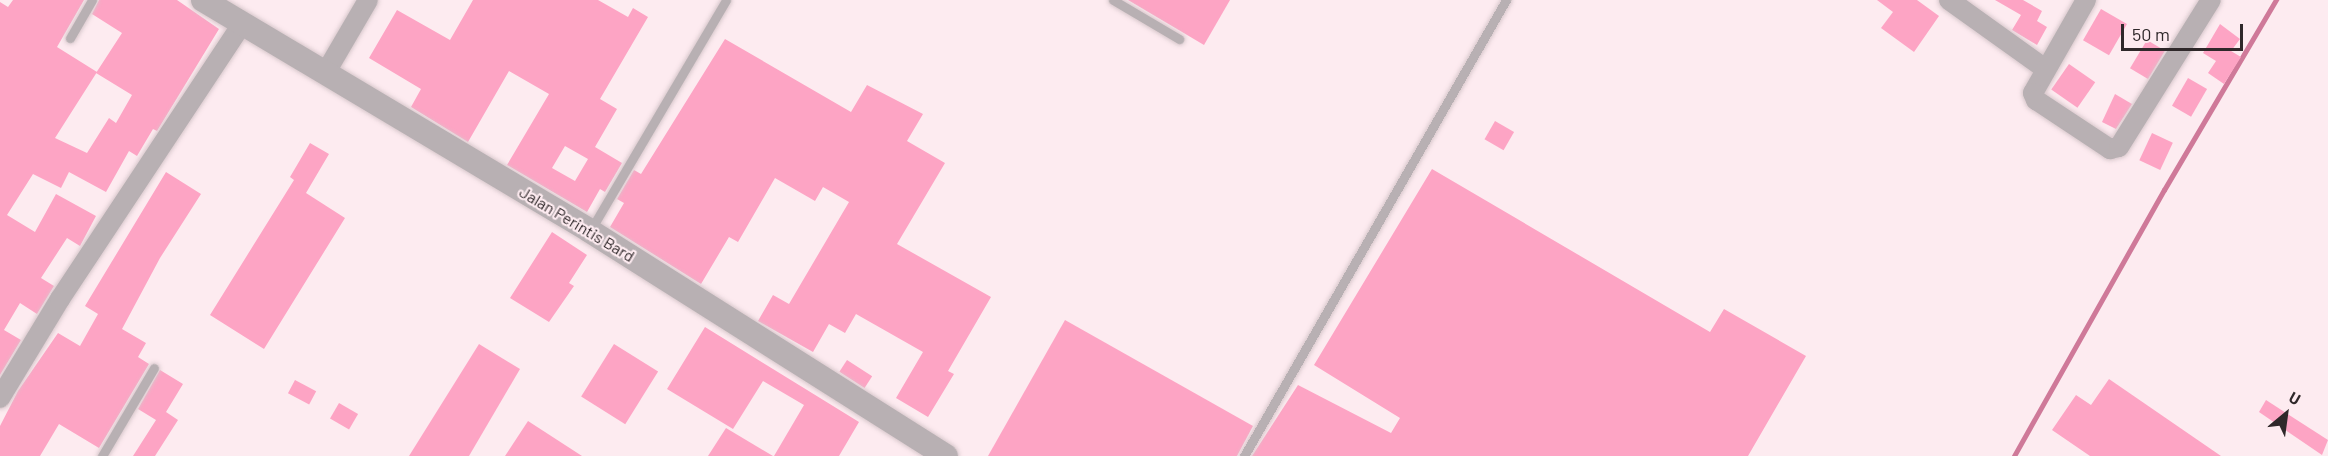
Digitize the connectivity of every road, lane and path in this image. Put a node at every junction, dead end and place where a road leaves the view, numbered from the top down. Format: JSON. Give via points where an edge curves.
{"nodes":[{"id":1,"x":92,"y":0,"type":"edge"},
{"id":2,"x":203,"y":0,"type":"edge"},
{"id":3,"x":368,"y":0,"type":"edge"},
{"id":4,"x":726,"y":0,"type":"edge"},
{"id":5,"x":1113,"y":0,"type":"edge"},
{"id":6,"x":1506,"y":0,"type":"edge"},
{"id":7,"x":1949,"y":0,"type":"edge"},
{"id":8,"x":2086,"y":0,"type":"edge"},
{"id":9,"x":2211,"y":0,"type":"edge"},
{"id":10,"x":234,"y":13,"type":"edge"},
{"id":11,"x":70,"y":38,"type":"dead end"},
{"id":12,"x":1179,"y":39,"type":"dead end"},
{"id":13,"x":2044,"y":68,"type":"junction"},
{"id":14,"x":326,"y":72,"type":"junction"},
{"id":15,"x":590,"y":231,"type":"junction"},
{"id":16,"x":154,"y":368,"type":"dead end"},
{"id":17,"x":0,"y":398,"type":"edge"},
{"id":18,"x":102,"y":456,"type":"edge"},
{"id":19,"x":946,"y":456,"type":"edge"},
{"id":20,"x":1244,"y":456,"type":"edge"}],
"edges":[{"from":1,"to":11,"type":"lane"},
{"from":2,"to":10,"type":"street","name":"Jalan Perintis Bard"},
{"from":3,"to":14,"type":"street"},
{"from":4,"to":15,"type":"lane"},
{"from":5,"to":12,"type":"lane"},
{"from":6,"to":20,"type":"lane"},
{"from":7,"to":13,"type":"street"},
{"from":8,"to":13,"type":"street"},
{"from":9,"to":13,"type":"street","via":[[2119,147],[2110,149],[2099,144],[2036,100],[2033,93]]},
{"from":10,"to":14,"type":"street","name":"Jalan Perintis Bard"},
{"from":10,"to":17,"type":"street"},
{"from":14,"to":15,"type":"street","name":"Jalan Perintis Bard"},
{"from":15,"to":19,"type":"street","name":"Jalan Perintis Bard"},
{"from":16,"to":18,"type":"lane"}]}
